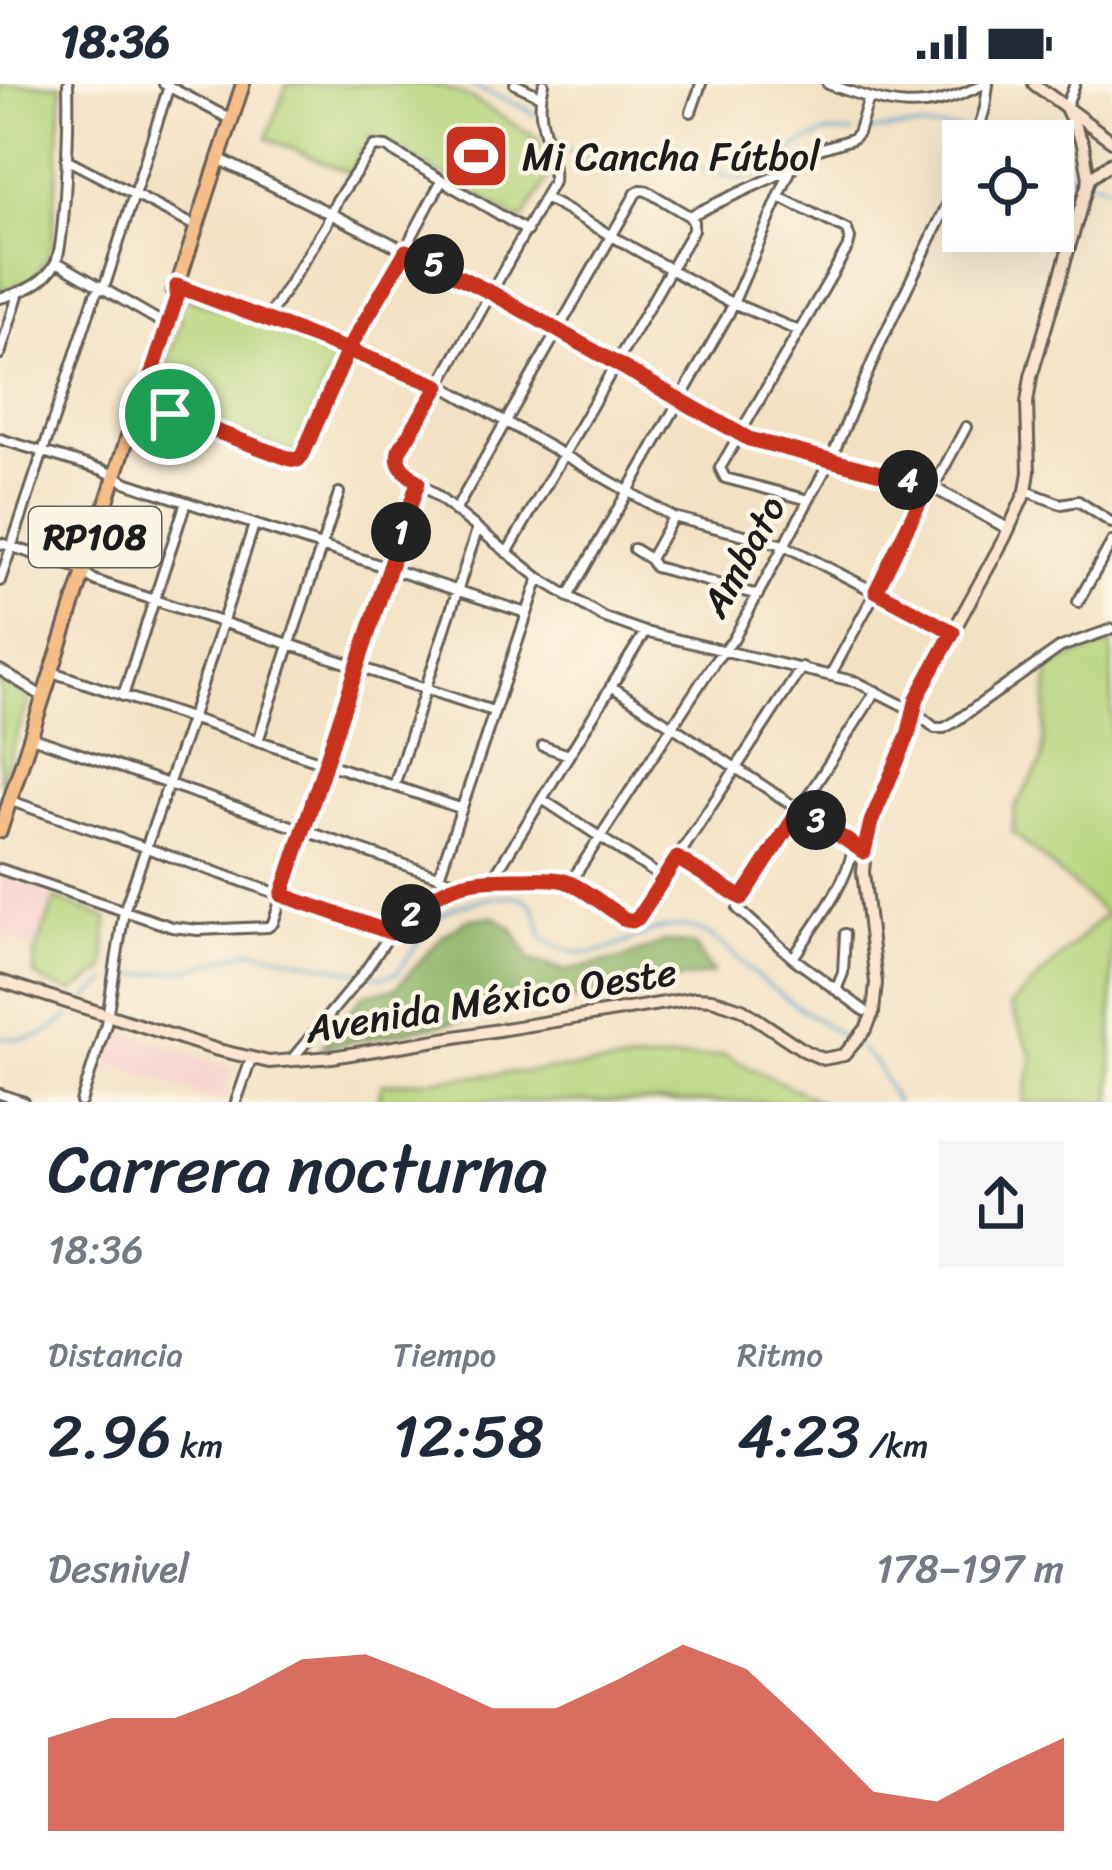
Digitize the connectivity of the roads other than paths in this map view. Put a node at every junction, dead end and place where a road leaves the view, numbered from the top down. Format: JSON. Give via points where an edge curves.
{"nodes":[{"id":1,"x":68,"y":84,"type":"edge"},
{"id":2,"x":244,"y":84,"type":"edge"},
{"id":3,"x":515,"y":84,"type":"edge"},
{"id":4,"x":544,"y":84,"type":"edge"},
{"id":5,"x":701,"y":84,"type":"edge"},
{"id":6,"x":828,"y":84,"type":"edge"},
{"id":7,"x":986,"y":84,"type":"edge"},
{"id":8,"x":1034,"y":84,"type":"edge"},
{"id":9,"x":1075,"y":84,"type":"edge"},
{"id":10,"x":167,"y":85,"type":"edge"},
{"id":11,"x":540,"y":96,"type":"junction"},
{"id":12,"x":869,"y":98,"type":"junction"},
{"id":13,"x":1066,"y":108,"type":"junction"},
{"id":14,"x":691,"y":112,"type":"dead end"},
{"id":15,"x":232,"y":119,"type":"junction"},
{"id":16,"x":981,"y":120,"type":"edge"},
{"id":17,"x":1109,"y":139,"type":"edge"},
{"id":18,"x":1085,"y":154,"type":"junction"},
{"id":19,"x":66,"y":158,"type":"junction"},
{"id":20,"x":219,"y":159,"type":"junction"},
{"id":21,"x":1111,"y":163,"type":"edge"},
{"id":22,"x":791,"y":170,"type":"junction"},
{"id":23,"x":442,"y":180,"type":"junction"},
{"id":24,"x":1087,"y":184,"type":"junction"},
{"id":25,"x":134,"y":195,"type":"junction"},
{"id":26,"x":545,"y":198,"type":"junction"},
{"id":27,"x":781,"y":198,"type":"junction"},
{"id":28,"x":332,"y":213,"type":"junction"},
{"id":29,"x":942,"y":216,"type":"edge"},
{"id":30,"x":691,"y":219,"type":"junction"},
{"id":31,"x":196,"y":227,"type":"junction"},
{"id":32,"x":527,"y":231,"type":"junction"},
{"id":33,"x":612,"y":235,"type":"junction"},
{"id":34,"x":406,"y":251,"type":"junction"},
{"id":35,"x":57,"y":262,"type":"junction"},
{"id":36,"x":670,"y":269,"type":"junction"},
{"id":37,"x":177,"y":286,"type":"junction"},
{"id":38,"x":101,"y":288,"type":"junction"},
{"id":39,"x":19,"y":293,"type":"junction"},
{"id":40,"x":492,"y":293,"type":"junction"},
{"id":41,"x":0,"y":298,"type":"edge"},
{"id":42,"x":734,"y":302,"type":"junction"},
{"id":43,"x":267,"y":320,"type":"junction"},
{"id":44,"x":165,"y":324,"type":"junction"},
{"id":45,"x":558,"y":330,"type":"junction"},
{"id":46,"x":799,"y":331,"type":"junction"},
{"id":47,"x":348,"y":350,"type":"junction"},
{"id":48,"x":0,"y":354,"type":"edge"},
{"id":49,"x":616,"y":363,"type":"junction"},
{"id":50,"x":439,"y":386,"type":"junction"},
{"id":51,"x":679,"y":400,"type":"junction"},
{"id":52,"x":139,"y":402,"type":"junction"},
{"id":53,"x":506,"y":421,"type":"junction"},
{"id":54,"x":966,"y":427,"type":"dead end"},
{"id":55,"x":740,"y":434,"type":"junction"},
{"id":56,"x":0,"y":439,"type":"edge"},
{"id":57,"x":43,"y":452,"type":"junction"},
{"id":58,"x":564,"y":454,"type":"junction"},
{"id":59,"x":831,"y":459,"type":"junction"},
{"id":60,"x":115,"y":476,"type":"junction"},
{"id":61,"x":418,"y":482,"type":"junction"},
{"id":62,"x":930,"y":486,"type":"junction"},
{"id":63,"x":628,"y":491,"type":"junction"},
{"id":64,"x":1026,"y":491,"type":"junction"},
{"id":65,"x":339,"y":493,"type":"dead end"},
{"id":66,"x":808,"y":500,"type":"junction"},
{"id":67,"x":186,"y":502,"type":"junction"},
{"id":68,"x":455,"y":511,"type":"junction"},
{"id":69,"x":673,"y":517,"type":"junction"},
{"id":70,"x":1112,"y":524,"type":"edge"},
{"id":71,"x":254,"y":525,"type":"junction"},
{"id":72,"x":477,"y":530,"type":"junction"},
{"id":73,"x":1009,"y":530,"type":"junction"},
{"id":74,"x":1112,"y":542,"type":"edge"},
{"id":75,"x":0,"y":543,"type":"edge"},
{"id":76,"x":784,"y":545,"type":"junction"},
{"id":77,"x":11,"y":547,"type":"junction"},
{"id":78,"x":322,"y":547,"type":"junction"},
{"id":79,"x":634,"y":550,"type":"dead end"},
{"id":80,"x":507,"y":554,"type":"junction"},
{"id":81,"x":650,"y":559,"type":"junction"},
{"id":82,"x":389,"y":568,"type":"junction"},
{"id":83,"x":84,"y":572,"type":"junction"},
{"id":84,"x":539,"y":578,"type":"junction"},
{"id":85,"x":0,"y":580,"type":"edge"},
{"id":86,"x":458,"y":591,"type":"junction"},
{"id":87,"x":876,"y":591,"type":"junction"},
{"id":88,"x":758,"y":595,"type":"junction"},
{"id":89,"x":568,"y":597,"type":"junction"},
{"id":90,"x":154,"y":599,"type":"junction"},
{"id":91,"x":1078,"y":602,"type":"dead end"},
{"id":92,"x":526,"y":613,"type":"junction"},
{"id":93,"x":222,"y":622,"type":"junction"},
{"id":94,"x":1112,"y":629,"type":"edge"},
{"id":95,"x":645,"y":632,"type":"junction"},
{"id":96,"x":953,"y":632,"type":"junction"},
{"id":97,"x":290,"y":644,"type":"junction"},
{"id":98,"x":724,"y":650,"type":"junction"},
{"id":99,"x":358,"y":666,"type":"junction"},
{"id":100,"x":802,"y":668,"type":"junction"},
{"id":101,"x":0,"y":670,"type":"edge"},
{"id":102,"x":52,"y":672,"type":"junction"},
{"id":103,"x":831,"y":674,"type":"junction"},
{"id":104,"x":611,"y":686,"type":"junction"},
{"id":105,"x":425,"y":688,"type":"junction"},
{"id":106,"x":876,"y":691,"type":"junction"},
{"id":107,"x":124,"y":696,"type":"junction"},
{"id":108,"x":44,"y":697,"type":"junction"},
{"id":109,"x":493,"y":711,"type":"junction"},
{"id":110,"x":914,"y":711,"type":"junction"},
{"id":111,"x":191,"y":718,"type":"junction"},
{"id":112,"x":674,"y":727,"type":"junction"},
{"id":113,"x":31,"y":737,"type":"junction"},
{"id":114,"x":258,"y":741,"type":"junction"},
{"id":115,"x":544,"y":746,"type":"dead end"},
{"id":116,"x":569,"y":755,"type":"junction"},
{"id":117,"x":326,"y":764,"type":"junction"},
{"id":118,"x":736,"y":768,"type":"junction"},
{"id":119,"x":168,"y":784,"type":"junction"},
{"id":120,"x":394,"y":786,"type":"junction"},
{"id":121,"x":542,"y":799,"type":"junction"},
{"id":122,"x":10,"y":801,"type":"junction"},
{"id":123,"x":460,"y":808,"type":"junction"},
{"id":124,"x":800,"y":809,"type":"junction"},
{"id":125,"x":304,"y":830,"type":"junction"},
{"id":126,"x":0,"y":831,"type":"edge"},
{"id":127,"x":601,"y":837,"type":"junction"},
{"id":128,"x":146,"y":848,"type":"junction"},
{"id":129,"x":859,"y":848,"type":"junction"},
{"id":130,"x":677,"y":858,"type":"junction"},
{"id":131,"x":0,"y":868,"type":"edge"},
{"id":132,"x":439,"y":876,"type":"junction"},
{"id":133,"x":493,"y":878,"type":"junction"},
{"id":134,"x":664,"y":879,"type":"junction"},
{"id":135,"x":458,"y":883,"type":"junction"},
{"id":136,"x":570,"y":883,"type":"junction"},
{"id":137,"x":282,"y":895,"type":"junction"},
{"id":138,"x":742,"y":898,"type":"junction"},
{"id":139,"x":124,"y":911,"type":"junction"},
{"id":140,"x":392,"y":933,"type":"junction"},
{"id":141,"x":845,"y":934,"type":"dead end"},
{"id":142,"x":793,"y":958,"type":"junction"},
{"id":143,"x":0,"y":981,"type":"edge"},
{"id":144,"x":836,"y":990,"type":"junction"},
{"id":145,"x":866,"y":1012,"type":"dead end"},
{"id":146,"x":106,"y":1015,"type":"junction"},
{"id":147,"x":250,"y":1059,"type":"junction"},
{"id":148,"x":290,"y":1062,"type":"junction"},
{"id":149,"x":0,"y":1094,"type":"edge"},
{"id":150,"x":24,"y":1102,"type":"edge"},
{"id":151,"x":81,"y":1102,"type":"edge"},
{"id":152,"x":236,"y":1102,"type":"edge"}],
"edges":[{"from":1,"to":19,"type":"street"},
{"from":2,"to":15,"type":"main road","number":"RP108"},
{"from":3,"to":11,"type":"street"},
{"from":4,"to":11,"type":"street"},
{"from":5,"to":14,"type":"street"},
{"from":6,"to":12,"type":"street"},
{"from":7,"to":12,"type":"street","via":[[937,104]]},
{"from":7,"to":16,"type":"street"},
{"from":8,"to":13,"type":"main road"},
{"from":9,"to":13,"type":"street"},
{"from":10,"to":15,"type":"street"},
{"from":10,"to":25,"type":"street"},
{"from":11,"to":26,"type":"street","via":[[554,175]]},
{"from":12,"to":22,"type":"street","via":[[852,139],[816,150]]},
{"from":13,"to":17,"type":"main road"},
{"from":13,"to":18,"type":"main road","name":"Avenida México Oeste"},
{"from":15,"to":20,"type":"main road","number":"RP108"},
{"from":17,"to":18,"type":"main road","via":[[1092,138]]},
{"from":18,"to":21,"type":"main road","via":[[1095,166]]},
{"from":18,"to":24,"type":"main road","name":"Avenida México Oeste"},
{"from":19,"to":25,"type":"street"},
{"from":19,"to":35,"type":"street"},
{"from":20,"to":28,"type":"street"},
{"from":20,"to":31,"type":"main road","number":"RP108"},
{"from":21,"to":24,"type":"main road"},
{"from":22,"to":27,"type":"street"},
{"from":22,"to":30,"type":"street"},
{"from":23,"to":28,"type":"street","via":[[374,146]]},
{"from":23,"to":32,"type":"street"},
{"from":23,"to":34,"type":"street"},
{"from":24,"to":64,"type":"main road","name":"Avenida México Oeste","via":[[1031,377]]},
{"from":25,"to":31,"type":"street"},
{"from":25,"to":38,"type":"street"},
{"from":26,"to":32,"type":"street"},
{"from":26,"to":33,"type":"street"},
{"from":27,"to":42,"type":"street"},
{"from":27,"to":46,"type":"street","via":[[847,230],[850,239]]},
{"from":28,"to":34,"type":"street"},
{"from":28,"to":43,"type":"street"},
{"from":29,"to":59,"type":"street","name":"Ambato"},
{"from":30,"to":33,"type":"street","via":[[640,190]]},
{"from":30,"to":36,"type":"street","via":[[693,230]]},
{"from":31,"to":37,"type":"main road","number":"RP108"},
{"from":32,"to":40,"type":"street"},
{"from":33,"to":36,"type":"street"},
{"from":33,"to":45,"type":"street"},
{"from":34,"to":40,"type":"street"},
{"from":34,"to":47,"type":"street"},
{"from":35,"to":38,"type":"street"},
{"from":35,"to":39,"type":"street"},
{"from":36,"to":42,"type":"street"},
{"from":36,"to":49,"type":"street"},
{"from":37,"to":43,"type":"street"},
{"from":37,"to":44,"type":"main road","number":"RP108"},
{"from":38,"to":44,"type":"street"},
{"from":38,"to":57,"type":"street"},
{"from":39,"to":41,"type":"street"},
{"from":39,"to":48,"type":"street"},
{"from":40,"to":45,"type":"street"},
{"from":40,"to":50,"type":"street"},
{"from":42,"to":46,"type":"street"},
{"from":42,"to":51,"type":"street"},
{"from":43,"to":47,"type":"street"},
{"from":44,"to":52,"type":"main road","number":"RP108"},
{"from":45,"to":49,"type":"street"},
{"from":45,"to":53,"type":"street"},
{"from":46,"to":55,"type":"street"},
{"from":47,"to":50,"type":"street"},
{"from":47,"to":52,"type":"street","via":[[298,460]]},
{"from":49,"to":51,"type":"street"},
{"from":49,"to":58,"type":"street"},
{"from":50,"to":53,"type":"street"},
{"from":50,"to":61,"type":"street","via":[[397,460]]},
{"from":51,"to":55,"type":"street"},
{"from":51,"to":63,"type":"street"},
{"from":52,"to":60,"type":"main road","number":"RP108"},
{"from":53,"to":58,"type":"street"},
{"from":53,"to":68,"type":"street"},
{"from":54,"to":62,"type":"street"},
{"from":55,"to":59,"type":"street"},
{"from":55,"to":66,"type":"street","via":[[721,475]]},
{"from":56,"to":57,"type":"street"},
{"from":57,"to":60,"type":"street"},
{"from":57,"to":77,"type":"street"},
{"from":58,"to":63,"type":"street"},
{"from":58,"to":80,"type":"street"},
{"from":59,"to":62,"type":"street"},
{"from":59,"to":66,"type":"street","name":"Ambato"},
{"from":60,"to":67,"type":"street"},
{"from":60,"to":83,"type":"main road","number":"RP108"},
{"from":61,"to":68,"type":"street"},
{"from":61,"to":82,"type":"street"},
{"from":62,"to":73,"type":"street"},
{"from":62,"to":87,"type":"street"},
{"from":63,"to":69,"type":"street"},
{"from":63,"to":89,"type":"street"},
{"from":64,"to":70,"type":"street","via":[[1084,503]]},
{"from":64,"to":73,"type":"main road","name":"Avenida México Oeste"},
{"from":65,"to":78,"type":"street"},
{"from":66,"to":76,"type":"street","name":"Ambato"},
{"from":67,"to":71,"type":"street"},
{"from":67,"to":90,"type":"street"},
{"from":68,"to":72,"type":"street"},
{"from":69,"to":76,"type":"street"},
{"from":69,"to":81,"type":"street"},
{"from":71,"to":78,"type":"street"},
{"from":71,"to":93,"type":"street"},
{"from":72,"to":80,"type":"street"},
{"from":72,"to":86,"type":"street"},
{"from":73,"to":96,"type":"main road","name":"Avenida México Oeste"},
{"from":74,"to":91,"type":"street"},
{"from":75,"to":77,"type":"street"},
{"from":76,"to":87,"type":"street"},
{"from":76,"to":88,"type":"street","name":"Ambato"},
{"from":77,"to":83,"type":"street"},
{"from":77,"to":85,"type":"street"},
{"from":78,"to":82,"type":"street"},
{"from":78,"to":97,"type":"street"},
{"from":79,"to":81,"type":"street"},
{"from":80,"to":84,"type":"street"},
{"from":81,"to":88,"type":"street","via":[[655,567]]},
{"from":82,"to":86,"type":"street"},
{"from":82,"to":99,"type":"street"},
{"from":83,"to":90,"type":"street"},
{"from":83,"to":102,"type":"main road","number":"RP108"},
{"from":84,"to":89,"type":"street"},
{"from":84,"to":92,"type":"street"},
{"from":86,"to":92,"type":"street"},
{"from":86,"to":105,"type":"street"},
{"from":87,"to":96,"type":"street"},
{"from":87,"to":103,"type":"street"},
{"from":88,"to":98,"type":"street","name":"Ambato"},
{"from":89,"to":95,"type":"street"},
{"from":90,"to":93,"type":"street"},
{"from":90,"to":107,"type":"street"},
{"from":92,"to":109,"type":"street"},
{"from":93,"to":97,"type":"street"},
{"from":93,"to":111,"type":"street"},
{"from":94,"to":110,"type":"street","via":[[1061,647],[944,728]]},
{"from":95,"to":98,"type":"street"},
{"from":95,"to":104,"type":"street"},
{"from":96,"to":110,"type":"main road","name":"Avenida México Oeste"},
{"from":97,"to":99,"type":"street"},
{"from":97,"to":114,"type":"street"},
{"from":98,"to":100,"type":"street"},
{"from":98,"to":112,"type":"street","name":"Ambato"},
{"from":99,"to":105,"type":"street"},
{"from":99,"to":117,"type":"street"},
{"from":100,"to":103,"type":"street"},
{"from":100,"to":118,"type":"street"},
{"from":101,"to":108,"type":"street"},
{"from":102,"to":107,"type":"street"},
{"from":102,"to":108,"type":"main road","number":"RP108"},
{"from":103,"to":106,"type":"street"},
{"from":104,"to":112,"type":"street"},
{"from":104,"to":116,"type":"street"},
{"from":105,"to":109,"type":"street"},
{"from":105,"to":120,"type":"street"},
{"from":106,"to":110,"type":"street"},
{"from":106,"to":124,"type":"street"},
{"from":107,"to":111,"type":"street"},
{"from":108,"to":113,"type":"main road","number":"RP108"},
{"from":109,"to":123,"type":"street"},
{"from":110,"to":129,"type":"main road","name":"Avenida México Oeste"},
{"from":111,"to":114,"type":"street"},
{"from":111,"to":119,"type":"street"},
{"from":112,"to":118,"type":"street"},
{"from":112,"to":127,"type":"street","name":"Ambato"},
{"from":113,"to":119,"type":"street"},
{"from":113,"to":122,"type":"main road","number":"RP108"},
{"from":114,"to":117,"type":"street"},
{"from":115,"to":116,"type":"street"},
{"from":116,"to":121,"type":"street"},
{"from":117,"to":120,"type":"street"},
{"from":117,"to":125,"type":"street"},
{"from":118,"to":124,"type":"street"},
{"from":118,"to":130,"type":"street"},
{"from":119,"to":125,"type":"street"},
{"from":119,"to":128,"type":"street"},
{"from":120,"to":123,"type":"street"},
{"from":121,"to":127,"type":"street"},
{"from":121,"to":133,"type":"street"},
{"from":122,"to":126,"type":"main road","number":"RP108"},
{"from":122,"to":128,"type":"street"},
{"from":123,"to":132,"type":"street"},
{"from":124,"to":129,"type":"street"},
{"from":124,"to":138,"type":"street"},
{"from":125,"to":132,"type":"street"},
{"from":125,"to":137,"type":"street"},
{"from":127,"to":134,"type":"street"},
{"from":127,"to":136,"type":"street","name":"Ambato"},
{"from":128,"to":137,"type":"street"},
{"from":128,"to":139,"type":"street"},
{"from":129,"to":142,"type":"street"},
{"from":129,"to":148,"type":"main road","name":"Avenida México Oeste","via":[[877,983],[862,1034],[838,1058],[805,1051],[742,1009],[696,998]]},
{"from":130,"to":134,"type":"street"},
{"from":130,"to":138,"type":"street"},
{"from":131,"to":139,"type":"street"},
{"from":132,"to":135,"type":"street"},
{"from":133,"to":135,"type":"street"},
{"from":133,"to":136,"type":"street"},
{"from":134,"to":136,"type":"street","via":[[632,921]]},
{"from":135,"to":140,"type":"street"},
{"from":137,"to":139,"type":"street","via":[[268,927],[185,929]]},
{"from":137,"to":140,"type":"street"},
{"from":138,"to":142,"type":"street","via":[[738,909]]},
{"from":139,"to":146,"type":"street"},
{"from":140,"to":148,"type":"street"},
{"from":141,"to":144,"type":"street"},
{"from":142,"to":144,"type":"street"},
{"from":143,"to":146,"type":"main road","name":"Avenida México Oeste"},
{"from":144,"to":145,"type":"street"},
{"from":146,"to":147,"type":"main road","name":"Avenida México Oeste"},
{"from":146,"to":151,"type":"street"},
{"from":147,"to":148,"type":"main road","name":"Avenida México Oeste"},
{"from":147,"to":152,"type":"street"},
{"from":149,"to":150,"type":"street"}]}
